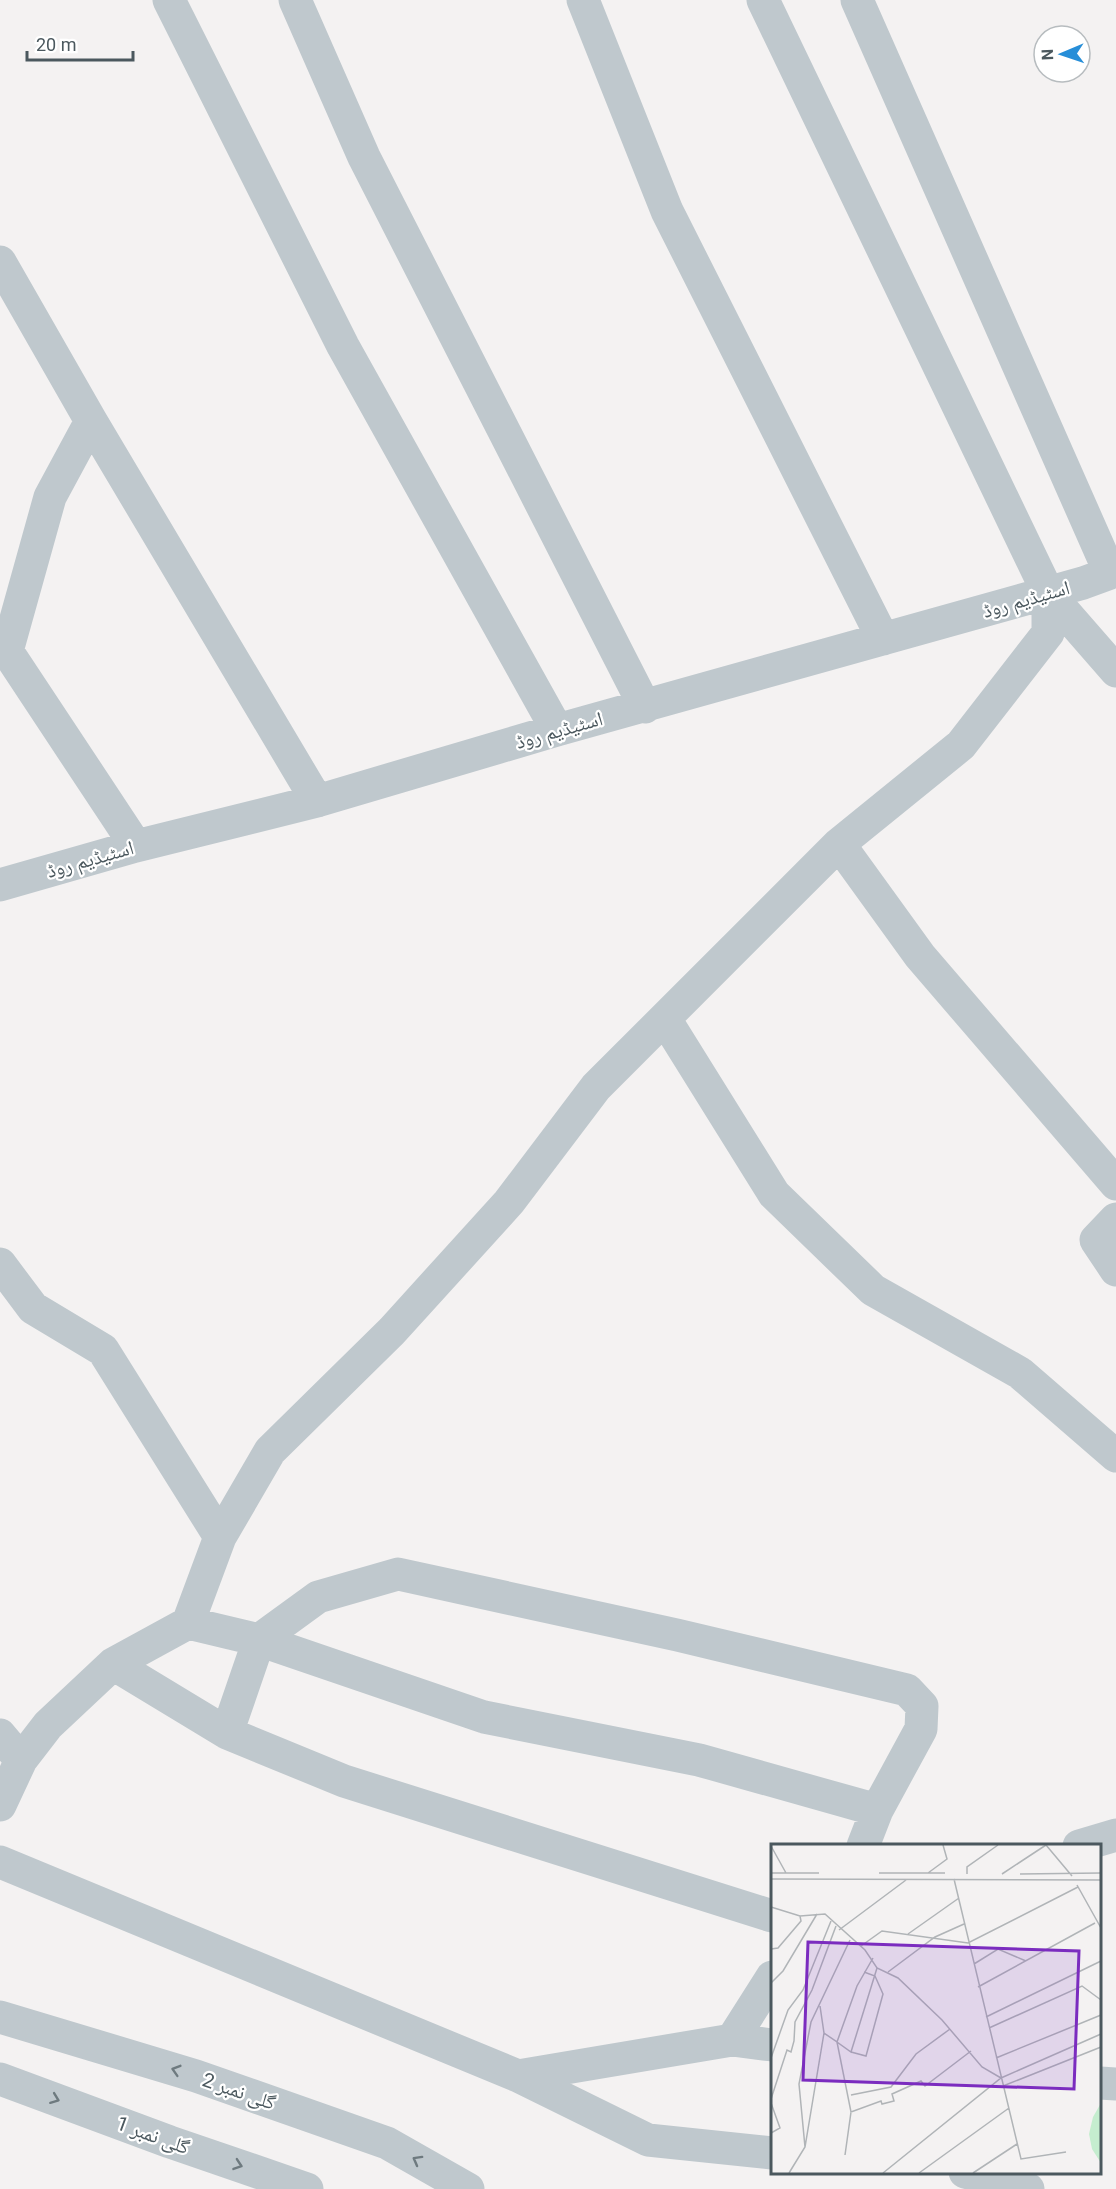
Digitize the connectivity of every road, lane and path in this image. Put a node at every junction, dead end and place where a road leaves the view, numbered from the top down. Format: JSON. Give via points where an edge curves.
{"nodes":[{"id":1,"x":169,"y":0,"type":"edge"},
{"id":2,"x":295,"y":0,"type":"edge"},
{"id":3,"x":583,"y":0,"type":"edge"},
{"id":4,"x":763,"y":0,"type":"edge"},
{"id":5,"x":857,"y":0,"type":"edge"},
{"id":6,"x":0,"y":262,"type":"edge"},
{"id":7,"x":91,"y":421,"type":"junction"},
{"id":8,"x":1113,"y":572,"type":"edge"},
{"id":9,"x":1048,"y":592,"type":"junction"},
{"id":10,"x":883,"y":639,"type":"junction"},
{"id":11,"x":1116,"y":671,"type":"edge"},
{"id":12,"x":645,"y":707,"type":"junction"},
{"id":13,"x":557,"y":730,"type":"junction"},
{"id":14,"x":317,"y":801,"type":"junction"},
{"id":15,"x":839,"y":844,"type":"junction"},
{"id":16,"x":136,"y":846,"type":"junction"},
{"id":17,"x":0,"y":885,"type":"edge"},
{"id":18,"x":665,"y":1019,"type":"junction"},
{"id":19,"x":1116,"y":1184,"type":"edge"},
{"id":20,"x":1116,"y":1218,"type":"edge"},
{"id":21,"x":0,"y":1264,"type":"edge"},
{"id":22,"x":1116,"y":1270,"type":"edge"},
{"id":23,"x":1116,"y":1456,"type":"edge"},
{"id":24,"x":220,"y":1537,"type":"junction"},
{"id":25,"x":188,"y":1623,"type":"junction"},
{"id":26,"x":259,"y":1640,"type":"junction"},
{"id":27,"x":113,"y":1664,"type":"junction"},
{"id":28,"x":226,"y":1733,"type":"junction"},
{"id":29,"x":0,"y":1735,"type":"edge"},
{"id":30,"x":21,"y":1760,"type":"junction"},
{"id":31,"x":0,"y":1805,"type":"edge"},
{"id":32,"x":877,"y":1810,"type":"junction"},
{"id":33,"x":1116,"y":1835,"type":"edge"},
{"id":34,"x":863,"y":1844,"type":"edge"},
{"id":35,"x":1083,"y":1844,"type":"edge"},
{"id":36,"x":0,"y":1862,"type":"edge"},
{"id":37,"x":771,"y":1916,"type":"edge"},
{"id":38,"x":771,"y":1979,"type":"edge"},
{"id":39,"x":0,"y":2018,"type":"edge"},
{"id":40,"x":732,"y":2040,"type":"junction"},
{"id":41,"x":771,"y":2045,"type":"edge"},
{"id":42,"x":518,"y":2076,"type":"junction"},
{"id":43,"x":0,"y":2079,"type":"edge"},
{"id":44,"x":1101,"y":2083,"type":"edge"},
{"id":45,"x":1116,"y":2084,"type":"edge"},
{"id":46,"x":771,"y":2153,"type":"edge"},
{"id":47,"x":972,"y":2174,"type":"edge"},
{"id":48,"x":307,"y":2189,"type":"edge"},
{"id":49,"x":468,"y":2189,"type":"edge"},
{"id":50,"x":1028,"y":2189,"type":"edge"}],
"edges":[{"from":1,"to":13,"type":"street","via":[[343,346]]},
{"from":2,"to":12,"type":"street","via":[[364,157]]},
{"from":3,"to":10,"type":"street","via":[[667,211]]},
{"from":4,"to":9,"type":"street"},
{"from":5,"to":8,"type":"street"},
{"from":6,"to":7,"type":"street"},
{"from":7,"to":14,"type":"street"},
{"from":7,"to":16,"type":"street","via":[[50,497],[7,651]]},
{"from":8,"to":9,"type":"street","name":"اسٹیڈیم روڈ"},
{"from":9,"to":10,"type":"street","name":"اسٹیڈیم روڈ"},
{"from":9,"to":11,"type":"street"},
{"from":9,"to":15,"type":"street","via":[[1048,633],[962,745]]},
{"from":10,"to":12,"type":"street","name":"اسٹیڈیم روڈ"},
{"from":12,"to":13,"type":"street","name":"اسٹیڈیم روڈ"},
{"from":13,"to":14,"type":"street","name":"اسٹیڈیم روڈ"},
{"from":14,"to":16,"type":"street","name":"اسٹیڈیم روڈ"},
{"from":15,"to":18,"type":"street"},
{"from":15,"to":19,"type":"street","via":[[920,956]]},
{"from":16,"to":17,"type":"street","name":"اسٹیڈیم روڈ"},
{"from":18,"to":23,"type":"street","via":[[774,1194],[873,1290],[1020,1373]]},
{"from":18,"to":24,"type":"street","via":[[596,1087],[509,1202],[392,1330],[270,1451]]},
{"from":20,"to":22,"type":"street","via":[[1096,1240]]},
{"from":21,"to":24,"type":"street","via":[[33,1308],[103,1350]]},
{"from":24,"to":25,"type":"street"},
{"from":25,"to":26,"type":"street"},
{"from":25,"to":27,"type":"street"},
{"from":26,"to":28,"type":"street"},
{"from":26,"to":32,"type":"street","via":[[484,1717],[699,1760]]},
{"from":26,"to":32,"type":"street","via":[[318,1597],[398,1574],[907,1690],[922,1706],[921,1729]]},
{"from":27,"to":28,"type":"street"},
{"from":27,"to":30,"type":"street","via":[[48,1725]]},
{"from":28,"to":37,"type":"street","via":[[344,1781]]},
{"from":29,"to":30,"type":"street"},
{"from":30,"to":31,"type":"street"},
{"from":32,"to":34,"type":"street"},
{"from":33,"to":35,"type":"street"},
{"from":36,"to":42,"type":"street"},
{"from":38,"to":40,"type":"street"},
{"from":49,"to":39,"type":"street","name":"گلی نمبر 2","one_way":true,"via":[[387,2143],[196,2076]]},
{"from":40,"to":41,"type":"street"},
{"from":40,"to":42,"type":"street"},
{"from":42,"to":46,"type":"street","via":[[648,2140]]},
{"from":43,"to":48,"type":"street","name":"گلی نمبر 1","one_way":true},
{"from":44,"to":45,"type":"street"},
{"from":47,"to":50,"type":"street"}]}
